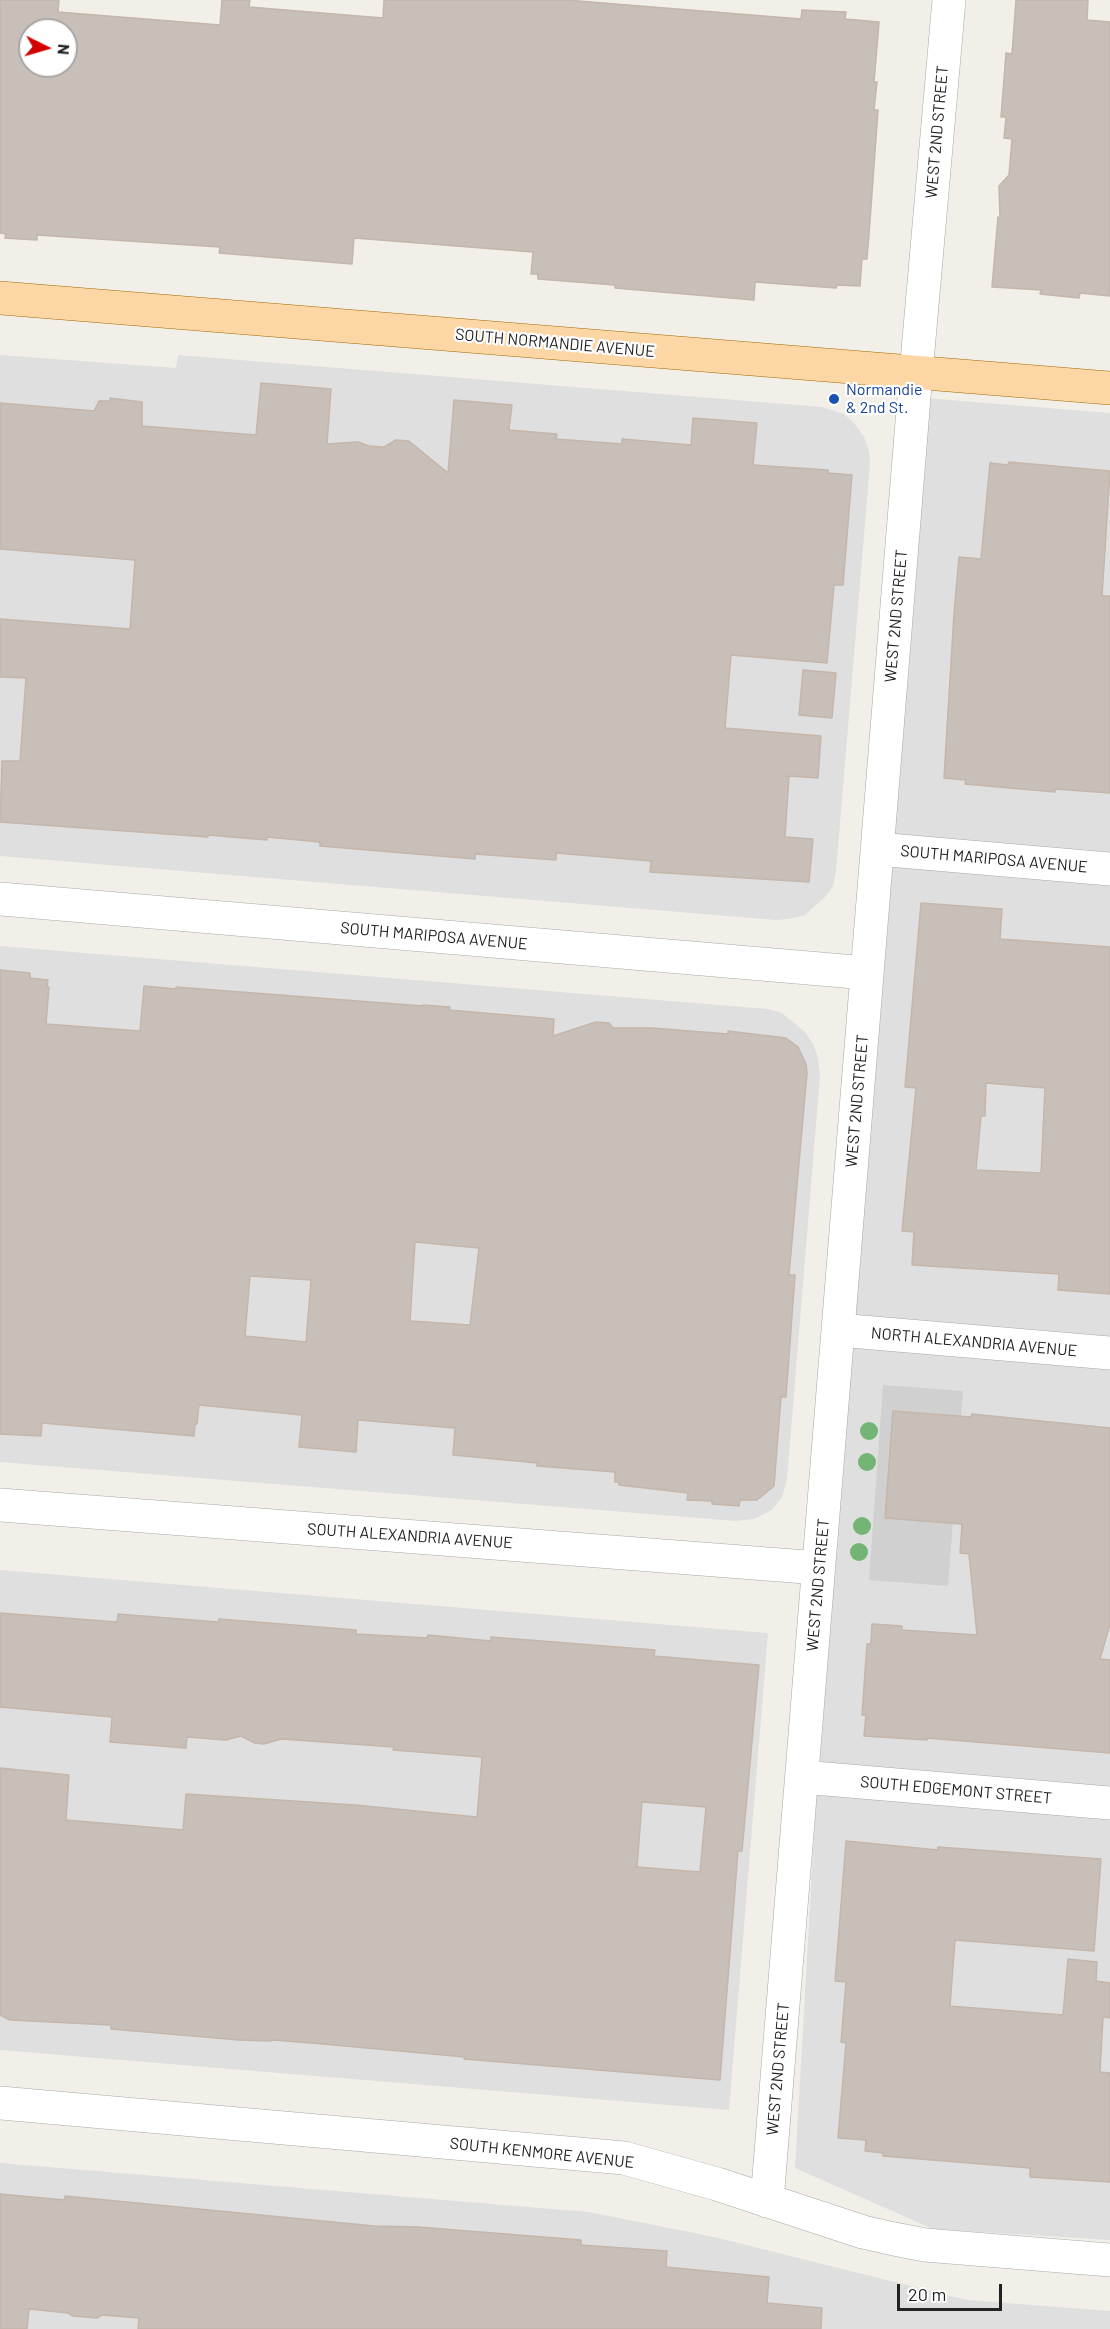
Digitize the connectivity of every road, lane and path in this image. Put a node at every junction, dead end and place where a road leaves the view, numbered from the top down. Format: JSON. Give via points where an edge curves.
{"nodes":[{"id":1,"x":949,"y":0,"type":"edge"},
{"id":2,"x":0,"y":297,"type":"edge"},
{"id":3,"x":916,"y":373,"type":"junction"},
{"id":4,"x":1110,"y":388,"type":"edge"},
{"id":5,"x":877,"y":849,"type":"junction"},
{"id":6,"x":1110,"y":869,"type":"edge"},
{"id":7,"x":0,"y":899,"type":"edge"},
{"id":8,"x":867,"y":973,"type":"junction"},
{"id":9,"x":838,"y":1330,"type":"junction"},
{"id":10,"x":1110,"y":1353,"type":"edge"},
{"id":11,"x":0,"y":1504,"type":"edge"},
{"id":12,"x":819,"y":1568,"type":"junction"},
{"id":13,"x":802,"y":1777,"type":"junction"},
{"id":14,"x":1110,"y":1803,"type":"edge"},
{"id":15,"x":0,"y":2103,"type":"edge"},
{"id":16,"x":767,"y":2202,"type":"junction"},
{"id":17,"x":1110,"y":2260,"type":"edge"}],
"edges":[{"from":1,"to":3,"type":"street","name":"WEST 2ND STREET"},
{"from":2,"to":3,"type":"main road","name":"SOUTH NORMANDIE AVENUE"},
{"from":3,"to":4,"type":"main road","name":"SOUTH NORMANDIE AVENUE"},
{"from":3,"to":5,"type":"street","name":"WEST 2ND STREET"},
{"from":5,"to":6,"type":"street","name":"SOUTH MARIPOSA AVENUE"},
{"from":5,"to":8,"type":"street","name":"WEST 2ND STREET"},
{"from":7,"to":8,"type":"street","name":"SOUTH MARIPOSA AVENUE"},
{"from":8,"to":9,"type":"street","name":"WEST 2ND STREET"},
{"from":9,"to":10,"type":"street","name":"NORTH ALEXANDRIA AVENUE"},
{"from":9,"to":12,"type":"street","name":"WEST 2ND STREET"},
{"from":11,"to":12,"type":"street","name":"SOUTH ALEXANDRIA AVENUE"},
{"from":12,"to":13,"type":"street","name":"WEST 2ND STREET"},
{"from":13,"to":14,"type":"street","name":"SOUTH EDGEMONT STREET"},
{"from":13,"to":16,"type":"street","name":"WEST 2ND STREET"},
{"from":15,"to":16,"type":"street","name":"SOUTH KENMORE AVENUE","via":[[624,2158]]},
{"from":16,"to":17,"type":"street","name":"SOUTH KENMORE AVENUE","via":[[863,2232],[925,2245]]}]}
